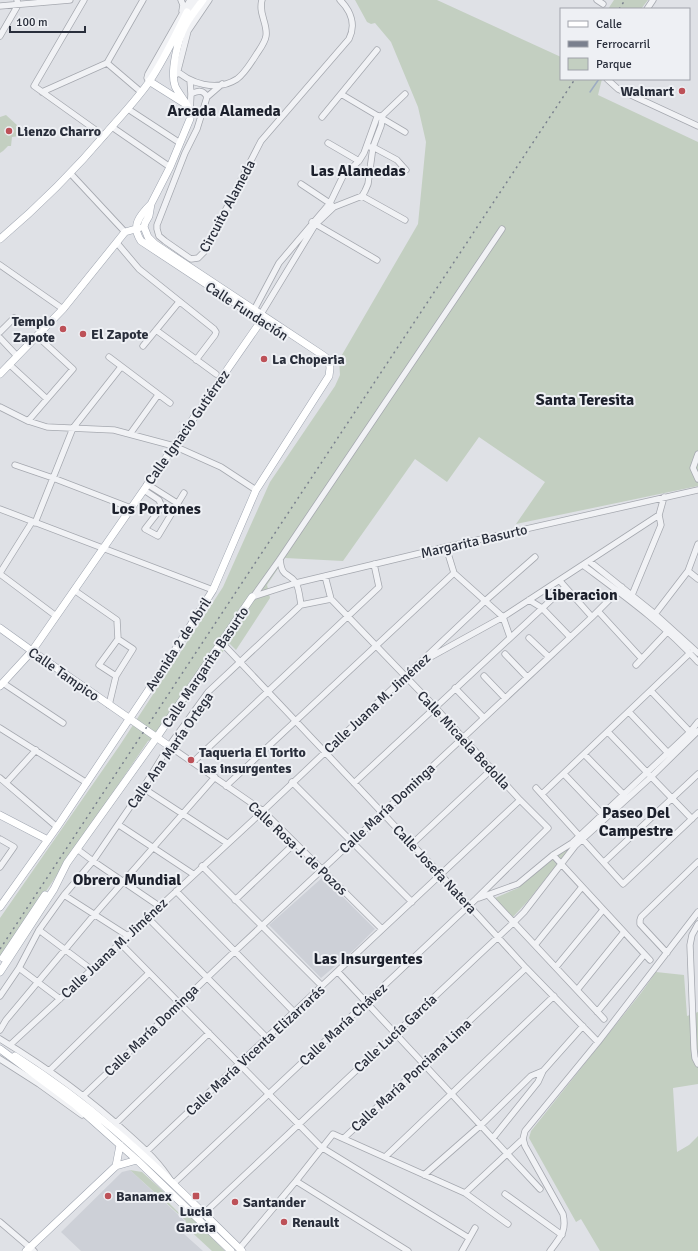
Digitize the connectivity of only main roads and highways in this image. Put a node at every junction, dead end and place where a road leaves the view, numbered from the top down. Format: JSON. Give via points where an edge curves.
{"nodes":[{"id":1,"x":203,"y":0,"type":"edge"},
{"id":2,"x":187,"y":14,"type":"junction"},
{"id":3,"x":149,"y":81,"type":"junction"},
{"id":4,"x":186,"y":104,"type":"junction"},
{"id":5,"x":151,"y":204,"type":"junction"},
{"id":6,"x":144,"y":227,"type":"junction"},
{"id":7,"x":136,"y":229,"type":"junction"},
{"id":8,"x":0,"y":239,"type":"edge"},
{"id":9,"x":258,"y":315,"type":"junction"},
{"id":10,"x":330,"y":368,"type":"junction"},
{"id":11,"x":0,"y":374,"type":"edge"},
{"id":12,"x":252,"y":597,"type":"road end"},
{"id":13,"x":0,"y":628,"type":"edge"},
{"id":14,"x":32,"y":652,"type":"junction"},
{"id":15,"x":1,"y":685,"type":"edge"},
{"id":16,"x":129,"y":719,"type":"junction"},
{"id":17,"x":157,"y":738,"type":"junction"},
{"id":18,"x":169,"y":746,"type":"road end"},
{"id":19,"x":0,"y":815,"type":"edge"},
{"id":20,"x":48,"y":840,"type":"junction"},
{"id":21,"x":67,"y":863,"type":"junction"},
{"id":22,"x":0,"y":907,"type":"edge"},
{"id":23,"x":0,"y":963,"type":"edge"},
{"id":24,"x":0,"y":972,"type":"edge"},
{"id":25,"x":0,"y":1049,"type":"edge"},
{"id":26,"x":13,"y":1055,"type":"dead end"},
{"id":27,"x":120,"y":1145,"type":"junction"},
{"id":28,"x":137,"y":1160,"type":"junction"},
{"id":29,"x":116,"y":1166,"type":"junction"},
{"id":30,"x":201,"y":1216,"type":"junction"},
{"id":31,"x":30,"y":1250,"type":"edge"},
{"id":32,"x":240,"y":1250,"type":"edge"},
{"id":33,"x":231,"y":1251,"type":"edge"}],
"edges":[{"from":1,"to":2,"type":"main road"},
{"from":2,"to":3,"type":"main road"},
{"from":2,"to":4,"type":"main road","via":[[180,36],[175,84]]},
{"from":3,"to":4,"type":"main road"},
{"from":3,"to":8,"type":"main road","via":[[71,174],[37,208]]},
{"from":4,"to":5,"type":"main road","via":[[190,111],[190,119]]},
{"from":5,"to":6,"type":"main road"},
{"from":5,"to":7,"type":"main road","via":[[143,212]]},
{"from":6,"to":7,"type":"main road"},
{"from":6,"to":9,"type":"main road","name":"Calle Fundación","via":[[148,237],[155,244]]},
{"from":7,"to":9,"type":"main road","name":"Calle Fundación","via":[[141,241],[225,298]]},
{"from":7,"to":11,"type":"main road","via":[[125,232],[62,309]]},
{"from":9,"to":10,"type":"main road","name":"Calle Fundación"},
{"from":9,"to":10,"type":"main road","name":"Calle Fundación","via":[[324,356]]},
{"from":9,"to":14,"type":"main road","name":"Calle Ignacio Gutiérrez","via":[[174,446]]},
{"from":10,"to":16,"type":"main road","name":"Avenida 2 de Abril","via":[[329,376],[320,391],[256,490],[213,590]]},
{"from":12,"to":17,"type":"main road","name":"Calle Margarita Basurto"},
{"from":13,"to":14,"type":"main road","name":"Calle Tampico"},
{"from":14,"to":15,"type":"main road","name":"Calle Ignacio Gutiérrez"},
{"from":14,"to":16,"type":"main road","name":"Calle Tampico"},
{"from":16,"to":17,"type":"main road","name":"Calle Rosa J. de Pozos"},
{"from":16,"to":20,"type":"main road","name":"Avenida 2 de Abril"},
{"from":17,"to":18,"type":"main road","name":"Calle Rosa J. de Pozos"},
{"from":17,"to":21,"type":"main road","name":"Calle Margarita Basurto"},
{"from":19,"to":20,"type":"main road"},
{"from":20,"to":22,"type":"main road","name":"Avenida 2 de Abril"},
{"from":21,"to":23,"type":"main road"},
{"from":21,"to":24,"type":"main road","via":[[54,889]]},
{"from":25,"to":27,"type":"main road","via":[[74,1104]]},
{"from":26,"to":30,"type":"main road","via":[[46,1076],[111,1127],[173,1184]]},
{"from":27,"to":28,"type":"main road"},
{"from":27,"to":29,"type":"main road"},
{"from":28,"to":29,"type":"main road"},
{"from":28,"to":30,"type":"main road"},
{"from":29,"to":31,"type":"main road"},
{"from":30,"to":32,"type":"main road"},
{"from":30,"to":33,"type":"main road"}]}
